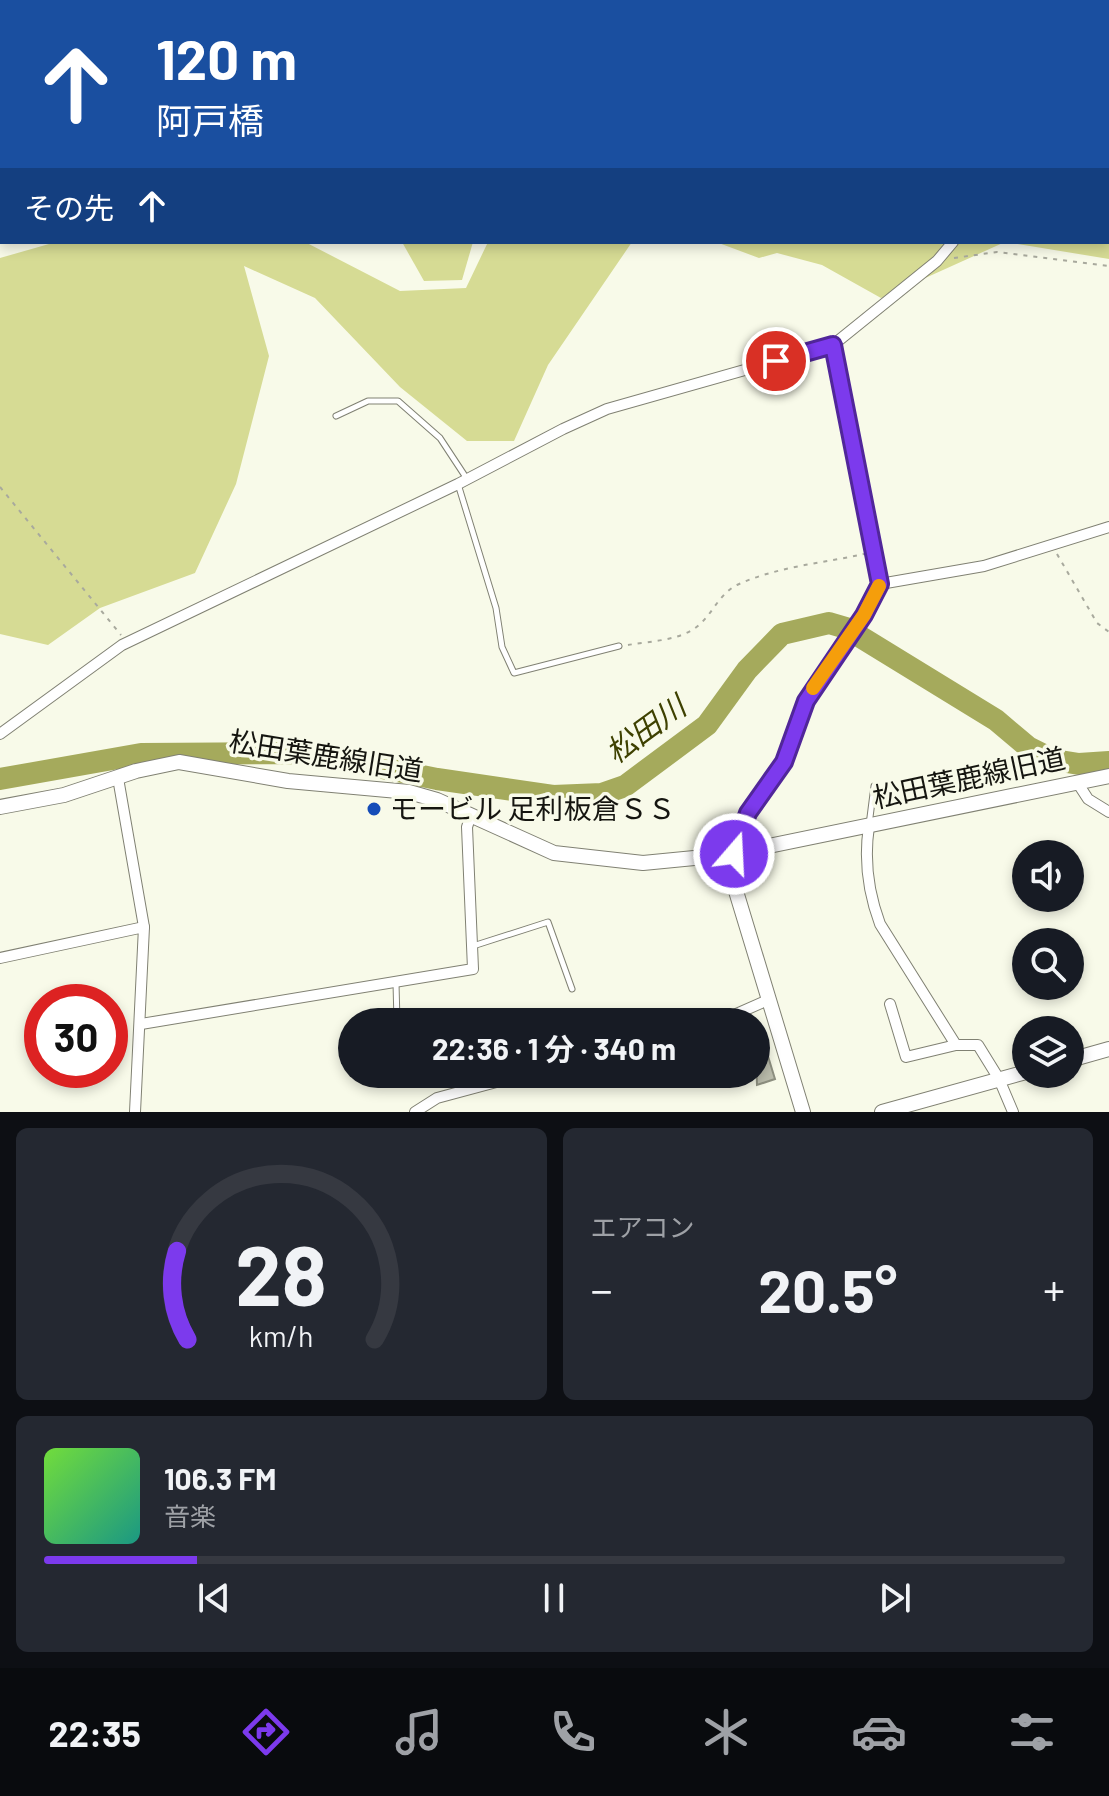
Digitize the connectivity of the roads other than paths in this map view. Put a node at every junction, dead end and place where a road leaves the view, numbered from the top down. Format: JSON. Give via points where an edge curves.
{"nodes":[{"id":1,"x":951,"y":244,"type":"edge"},
{"id":2,"x":833,"y":345,"type":"junction"},
{"id":3,"x":336,"y":416,"type":"dead end"},
{"id":4,"x":463,"y":482,"type":"junction"},
{"id":5,"x":1109,"y":527,"type":"edge"},
{"id":6,"x":880,"y":584,"type":"junction"},
{"id":7,"x":864,"y":615,"type":"joint"},
{"id":8,"x":619,"y":646,"type":"road end"},
{"id":9,"x":830,"y":665,"type":"joint"},
{"id":10,"x":0,"y":734,"type":"edge"},
{"id":11,"x":1109,"y":776,"type":"edge"},
{"id":12,"x":118,"y":778,"type":"junction"},
{"id":13,"x":1077,"y":782,"type":"junction"},
{"id":14,"x":874,"y":786,"type":"dead end"},
{"id":15,"x":0,"y":807,"type":"edge"},
{"id":16,"x":1109,"y":812,"type":"edge"},
{"id":17,"x":471,"y":815,"type":"junction"},
{"id":18,"x":869,"y":826,"type":"junction"},
{"id":19,"x":730,"y":854,"type":"junction"},
{"id":20,"x":144,"y":927,"type":"junction"},
{"id":21,"x":472,"y":946,"type":"junction"},
{"id":22,"x":0,"y":958,"type":"edge"},
{"id":23,"x":396,"y":982,"type":"junction"},
{"id":24,"x":572,"y":989,"type":"dead end"},
{"id":25,"x":768,"y":1000,"type":"junction"},
{"id":26,"x":890,"y":1004,"type":"dead end"},
{"id":27,"x":397,"y":1008,"type":"edge"},
{"id":28,"x":750,"y":1008,"type":"edge"},
{"id":29,"x":141,"y":1024,"type":"junction"},
{"id":30,"x":956,"y":1045,"type":"junction"},
{"id":31,"x":1109,"y":1049,"type":"edge"},
{"id":32,"x":1084,"y":1056,"type":"edge"},
{"id":33,"x":1012,"y":1076,"type":"edge"},
{"id":34,"x":999,"y":1079,"type":"junction"},
{"id":35,"x":474,"y":1088,"type":"edge"},
{"id":36,"x":135,"y":1112,"type":"edge"},
{"id":37,"x":415,"y":1112,"type":"edge"},
{"id":38,"x":803,"y":1112,"type":"edge"},
{"id":39,"x":882,"y":1112,"type":"edge"},
{"id":40,"x":1013,"y":1112,"type":"edge"}],
"edges":[{"from":1,"to":2,"type":"street"},
{"from":2,"to":4,"type":"street","via":[[607,409]]},
{"from":2,"to":6,"type":"street"},
{"from":3,"to":4,"type":"lane","via":[[368,401],[398,401],[440,438]]},
{"from":4,"to":8,"type":"lane","via":[[502,647],[514,673]]},
{"from":4,"to":10,"type":"street","via":[[127,642]]},
{"from":5,"to":6,"type":"street","via":[[984,566]]},
{"from":6,"to":7,"type":"street"},
{"from":7,"to":9,"type":"lane"},
{"from":9,"to":19,"type":"street","via":[[806,701],[784,762],[748,813]]},
{"from":11,"to":13,"type":"street","name":"松田葉鹿線旧道"},
{"from":12,"to":15,"type":"street","name":"松田葉鹿線旧道"},
{"from":12,"to":17,"type":"street","name":"松田葉鹿線旧道","via":[[179,762],[288,781],[409,792]]},
{"from":12,"to":20,"type":"street"},
{"from":13,"to":16,"type":"street","via":[[1088,799]]},
{"from":13,"to":18,"type":"street","name":"松田葉鹿線旧道"},
{"from":14,"to":18,"type":"lane"},
{"from":17,"to":19,"type":"street","name":"松田葉鹿線旧道","via":[[542,849],[593,860],[643,863]]},
{"from":17,"to":21,"type":"street","via":[[467,827]]},
{"from":18,"to":19,"type":"street","name":"松田葉鹿線旧道"},
{"from":18,"to":30,"type":"street","via":[[871,902]]},
{"from":19,"to":25,"type":"street"},
{"from":20,"to":22,"type":"street"},
{"from":20,"to":29,"type":"street"},
{"from":21,"to":23,"type":"street","via":[[473,969]]},
{"from":21,"to":24,"type":"lane","via":[[548,922]]},
{"from":23,"to":27,"type":"lane"},
{"from":23,"to":29,"type":"street"},
{"from":25,"to":28,"type":"street"},
{"from":25,"to":38,"type":"street"},
{"from":26,"to":30,"type":"street","via":[[906,1057]]},
{"from":29,"to":36,"type":"street"},
{"from":30,"to":34,"type":"street","via":[[978,1045]]},
{"from":31,"to":32,"type":"street"},
{"from":33,"to":34,"type":"street"},
{"from":34,"to":39,"type":"street"},
{"from":34,"to":40,"type":"street"},
{"from":35,"to":37,"type":"street","via":[[437,1098]]}]}
